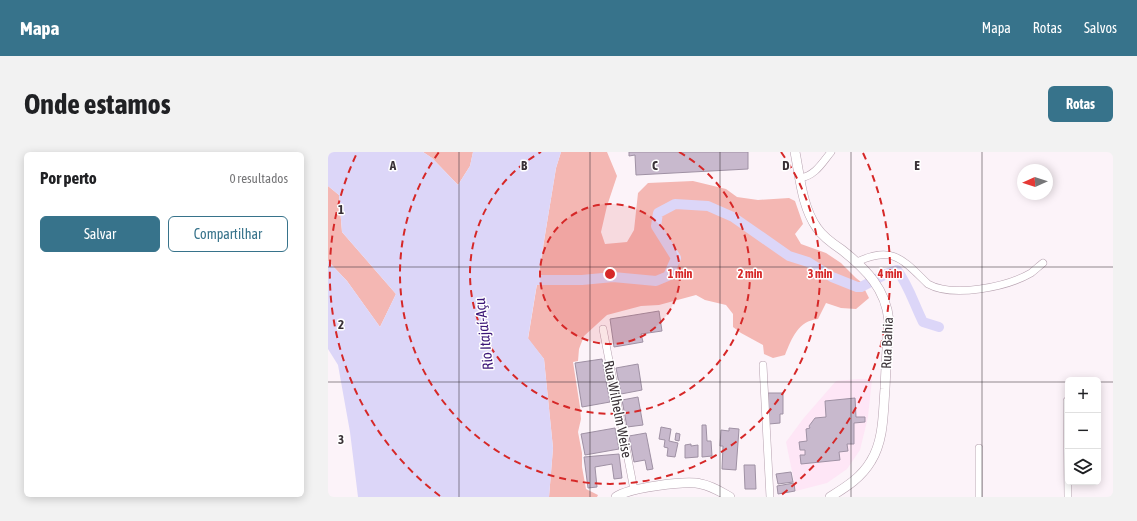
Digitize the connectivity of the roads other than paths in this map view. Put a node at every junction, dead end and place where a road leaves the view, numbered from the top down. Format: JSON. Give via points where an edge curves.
{"nodes":[{"id":1,"x":795,"y":152,"type":"edge"},
{"id":2,"x":831,"y":152,"type":"edge"},
{"id":3,"x":800,"y":178,"type":"junction"},
{"id":4,"x":857,"y":262,"type":"junction"},
{"id":5,"x":1043,"y":263,"type":"dead end"},
{"id":6,"x":603,"y":329,"type":"dead end"},
{"id":7,"x":764,"y":364,"type":"dead end"},
{"id":8,"x":1067,"y":413,"type":"edge"},
{"id":9,"x":979,"y":448,"type":"dead end"},
{"id":10,"x":634,"y":490,"type":"junction"},
{"id":11,"x":616,"y":497,"type":"edge"},
{"id":12,"x":730,"y":497,"type":"edge"},
{"id":13,"x":770,"y":497,"type":"edge"},
{"id":14,"x":830,"y":497,"type":"edge"},
{"id":15,"x":979,"y":497,"type":"edge"},
{"id":16,"x":1068,"y":497,"type":"edge"}],
"edges":[{"from":1,"to":3,"type":"main road","name":"Rua Bahia"},
{"from":2,"to":3,"type":"street","via":[[813,174]]},
{"from":3,"to":4,"type":"main road","name":"Rua Bahia","via":[[810,215],[817,229]]},
{"from":4,"to":5,"type":"street","via":[[882,254],[898,257],[934,288],[948,290],[973,290],[1000,285],[1030,273]]},
{"from":4,"to":14,"type":"main road","name":"Rua Bahia","via":[[877,285],[888,309],[883,413],[879,440],[871,461],[857,479]]},
{"from":6,"to":10,"type":"street","name":"Rua Wilhelm Weise"},
{"from":7,"to":13,"type":"street"},
{"from":8,"to":16,"type":"street"},
{"from":9,"to":15,"type":"street"},
{"from":10,"to":11,"type":"main road"},
{"from":10,"to":12,"type":"main road","via":[[687,482],[700,483]]}]}
